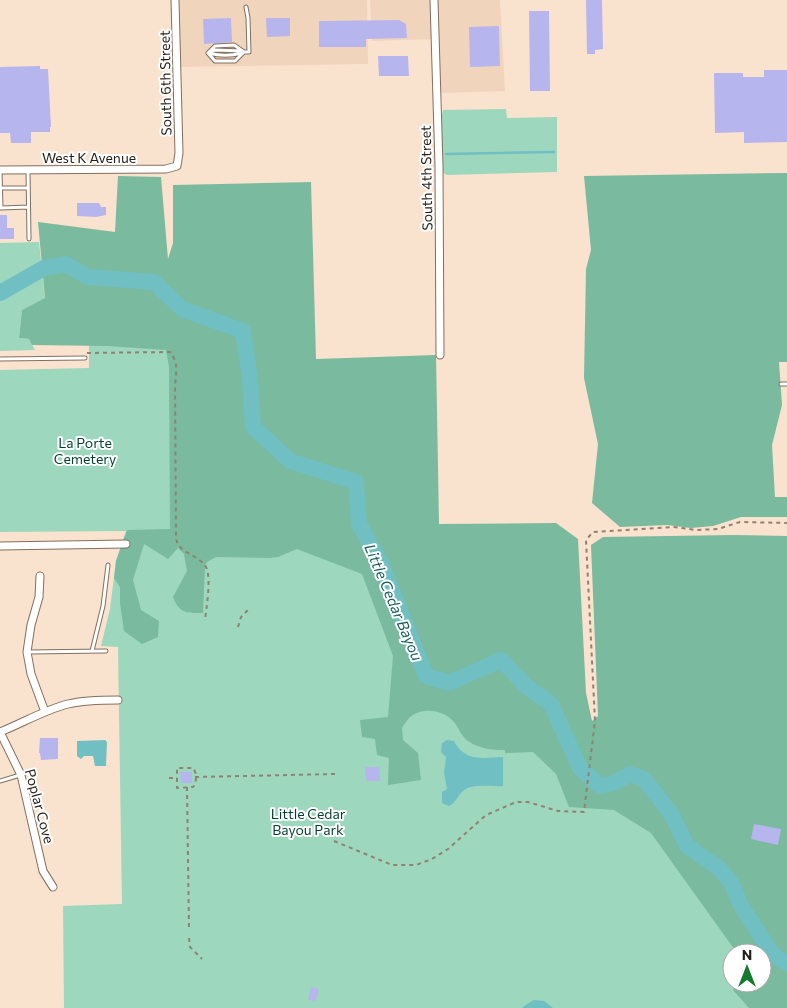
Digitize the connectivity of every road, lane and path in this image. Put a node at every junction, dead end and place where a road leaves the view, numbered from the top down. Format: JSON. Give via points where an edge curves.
{"nodes":[{"id":1,"x":176,"y":0,"type":"edge"},
{"id":2,"x":434,"y":0,"type":"edge"},
{"id":3,"x":246,"y":7,"type":"dead end"},
{"id":4,"x":244,"y":52,"type":"junction"},
{"id":5,"x":177,"y":166,"type":"joint"},
{"id":6,"x":0,"y":170,"type":"edge"},
{"id":7,"x":28,"y":170,"type":"junction"},
{"id":8,"x":0,"y":188,"type":"edge"},
{"id":9,"x":28,"y":188,"type":"junction"},
{"id":10,"x":28,"y":207,"type":"junction"},
{"id":11,"x":0,"y":208,"type":"edge"},
{"id":12,"x":30,"y":239,"type":"dead end"},
{"id":13,"x":85,"y":355,"type":"joint"},
{"id":14,"x":440,"y":355,"type":"dead end"},
{"id":15,"x":0,"y":359,"type":"edge"},
{"id":16,"x":781,"y":384,"type":"dead end"},
{"id":17,"x":787,"y":384,"type":"edge"},
{"id":18,"x":787,"y":523,"type":"edge"},
{"id":19,"x":126,"y":544,"type":"dead end"},
{"id":20,"x":0,"y":546,"type":"edge"},
{"id":21,"x":108,"y":565,"type":"dead end"},
{"id":22,"x":40,"y":576,"type":"dead end"},
{"id":23,"x":248,"y":607,"type":"dead end"},
{"id":24,"x":205,"y":621,"type":"dead end"},
{"id":25,"x":238,"y":627,"type":"dead end"},
{"id":26,"x":92,"y":651,"type":"junction"},
{"id":27,"x":106,"y":651,"type":"dead end"},
{"id":28,"x":28,"y":652,"type":"junction"},
{"id":29,"x":118,"y":700,"type":"dead end"},
{"id":30,"x":45,"y":712,"type":"junction"},
{"id":31,"x":0,"y":732,"type":"edge"},
{"id":32,"x":336,"y":774,"type":"dead end"},
{"id":33,"x":20,"y":775,"type":"junction"},
{"id":34,"x":195,"y":777,"type":"junction"},
{"id":35,"x":169,"y":778,"type":"dead end"},
{"id":36,"x":177,"y":778,"type":"junction"},
{"id":37,"x":0,"y":781,"type":"edge"},
{"id":38,"x":187,"y":787,"type":"junction"},
{"id":39,"x":334,"y":841,"type":"dead end"},
{"id":40,"x":54,"y":887,"type":"dead end"},
{"id":41,"x":189,"y":929,"type":"dead end"},
{"id":42,"x":190,"y":938,"type":"dead end"},
{"id":43,"x":202,"y":959,"type":"dead end"}],
"edges":[{"from":1,"to":5,"type":"street","name":"South 6th Street"},
{"from":2,"to":14,"type":"street","name":"South 4th Street"},
{"from":3,"to":4,"type":"lane","via":[[249,52]]},
{"from":4,"to":4,"type":"lane","via":[[235,55],[208,53],[215,46],[225,45],[234,45]]},
{"from":5,"to":7,"type":"street","name":"West K Avenue","via":[[166,169]]},
{"from":6,"to":7,"type":"street","name":"West K Avenue"},
{"from":6,"to":8,"type":"lane"},
{"from":7,"to":9,"type":"lane"},
{"from":8,"to":9,"type":"lane"},
{"from":8,"to":11,"type":"lane"},
{"from":9,"to":10,"type":"lane"},
{"from":10,"to":11,"type":"lane"},
{"from":10,"to":12,"type":"lane"},
{"from":13,"to":15,"type":"lane"},
{"from":13,"to":24,"type":"path","via":[[170,352],[174,357],[176,539],[182,550],[204,564],[207,570]]},
{"from":16,"to":17,"type":"lane"},
{"from":18,"to":39,"type":"path","via":[[740,522],[718,529],[593,532],[586,540],[595,721],[584,812],[558,811],[528,802],[516,802],[486,815],[448,849],[416,865],[397,866]]},
{"from":19,"to":20,"type":"street"},
{"from":21,"to":26,"type":"lane","via":[[103,606]]},
{"from":22,"to":28,"type":"street","via":[[40,597],[31,625]]},
{"from":23,"to":25,"type":"path"},
{"from":26,"to":27,"type":"lane"},
{"from":26,"to":28,"type":"lane"},
{"from":28,"to":30,"type":"street","via":[[31,674]]},
{"from":29,"to":30,"type":"street","via":[[80,702]]},
{"from":30,"to":31,"type":"street"},
{"from":31,"to":33,"type":"street","name":"Poplar Cove"},
{"from":32,"to":34,"type":"path"},
{"from":33,"to":37,"type":"lane"},
{"from":33,"to":40,"type":"street","name":"Poplar Cove","via":[[43,871]]},
{"from":34,"to":36,"type":"path","via":[[193,768],[176,768]]},
{"from":34,"to":38,"type":"path","via":[[193,787]]},
{"from":35,"to":36,"type":"path"},
{"from":36,"to":38,"type":"path","via":[[177,788]]},
{"from":38,"to":41,"type":"path"},
{"from":42,"to":43,"type":"path","via":[[190,947]]}]}
